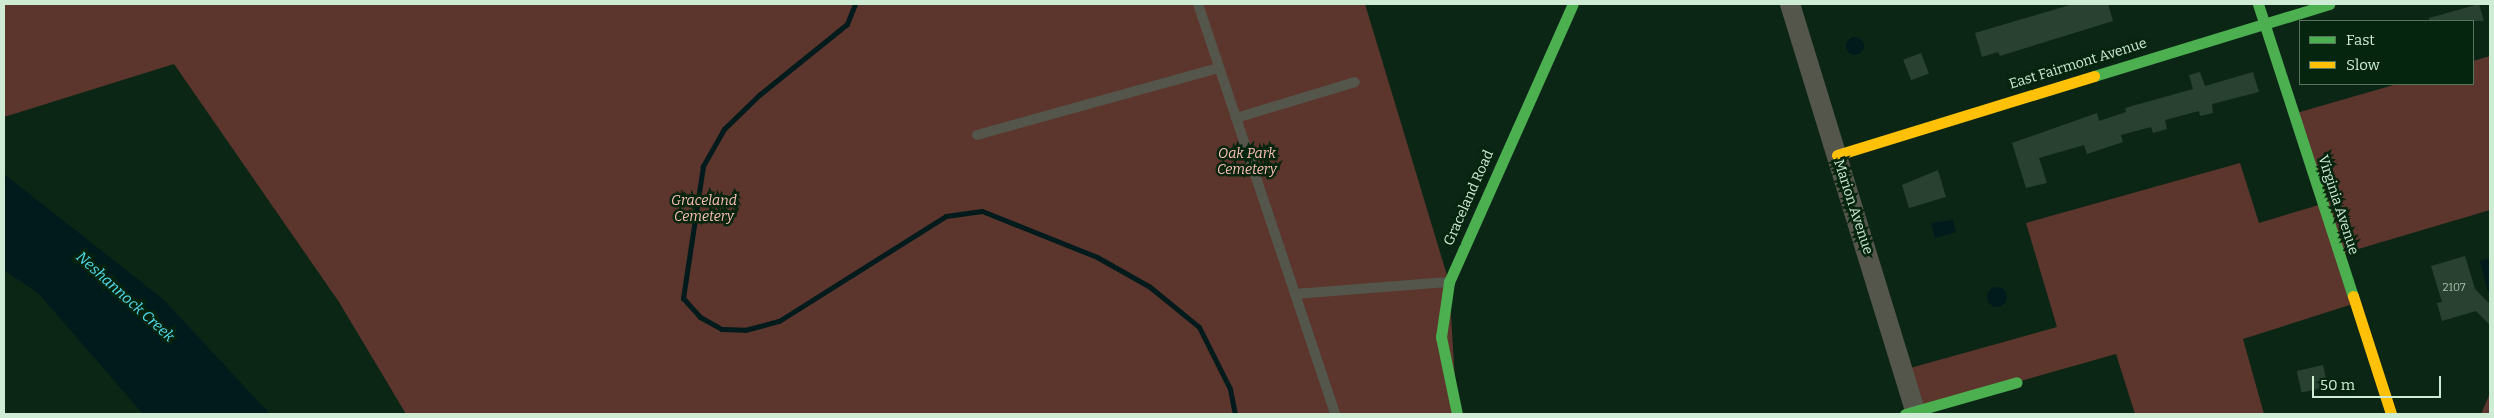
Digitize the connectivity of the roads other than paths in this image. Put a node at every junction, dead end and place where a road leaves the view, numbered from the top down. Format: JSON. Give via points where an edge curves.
{"nodes":[{"id":1,"x":1198,"y":4,"type":"edge"},
{"id":2,"x":1573,"y":4,"type":"edge"},
{"id":3,"x":1790,"y":4,"type":"edge"},
{"id":4,"x":2258,"y":4,"type":"edge"},
{"id":5,"x":2329,"y":4,"type":"edge"},
{"id":6,"x":2264,"y":23,"type":"junction"},
{"id":7,"x":1219,"y":68,"type":"junction"},
{"id":8,"x":1355,"y":82,"type":"dead end"},
{"id":9,"x":1236,"y":118,"type":"junction"},
{"id":10,"x":977,"y":134,"type":"dead end"},
{"id":11,"x":1836,"y":155,"type":"junction"},
{"id":12,"x":1449,"y":282,"type":"junction"},
{"id":13,"x":1295,"y":294,"type":"junction"},
{"id":14,"x":2017,"y":382,"type":"dead end"},
{"id":15,"x":1910,"y":413,"type":"edge"},
{"id":16,"x":1336,"y":414,"type":"edge"},
{"id":17,"x":1456,"y":414,"type":"edge"},
{"id":18,"x":2391,"y":414,"type":"edge"}],
"edges":[{"from":1,"to":7,"type":"lane"},
{"from":2,"to":12,"type":"street","name":"Graceland Road"},
{"from":3,"to":11,"type":"street","name":"Marion Avenue"},
{"from":4,"to":6,"type":"street","name":"Virginia Avenue"},
{"from":5,"to":6,"type":"street","name":"East Fairmont Avenue"},
{"from":6,"to":11,"type":"street","name":"East Fairmont Avenue"},
{"from":6,"to":18,"type":"street","name":"Virginia Avenue"},
{"from":7,"to":9,"type":"lane"},
{"from":7,"to":10,"type":"lane"},
{"from":8,"to":9,"type":"lane"},
{"from":9,"to":13,"type":"lane"},
{"from":11,"to":15,"type":"street","name":"Marion Avenue"},
{"from":12,"to":13,"type":"lane"},
{"from":12,"to":17,"type":"street","name":"Graceland Road","via":[[1441,337]]},
{"from":13,"to":16,"type":"lane"},
{"from":14,"to":15,"type":"street"}]}
